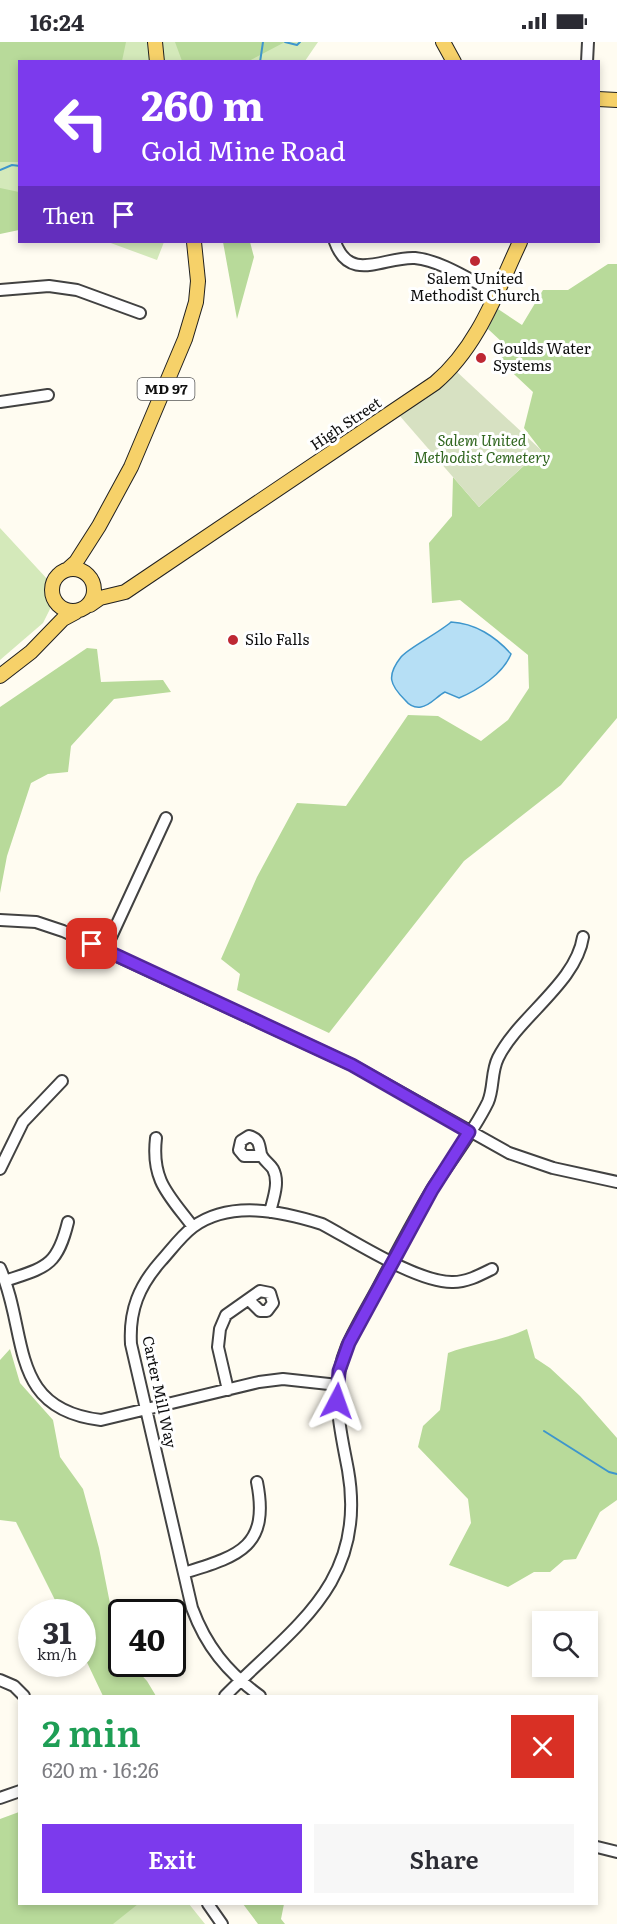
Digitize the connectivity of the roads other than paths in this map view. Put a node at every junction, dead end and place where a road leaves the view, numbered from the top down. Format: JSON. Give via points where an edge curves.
{"nodes":[{"id":1,"x":154,"y":42,"type":"edge"},
{"id":2,"x":443,"y":42,"type":"edge"},
{"id":3,"x":588,"y":42,"type":"edge"},
{"id":4,"x":156,"y":60,"type":"edge"},
{"id":5,"x":453,"y":60,"type":"edge"},
{"id":6,"x":587,"y":60,"type":"edge"},
{"id":7,"x":600,"y":99,"type":"edge"},
{"id":8,"x":617,"y":100,"type":"edge"},
{"id":9,"x":194,"y":243,"type":"edge"},
{"id":10,"x":336,"y":243,"type":"edge"},
{"id":11,"x":520,"y":243,"type":"edge"},
{"id":12,"x":0,"y":290,"type":"edge"},
{"id":13,"x":496,"y":293,"type":"junction"},
{"id":14,"x":140,"y":313,"type":"dead end"},
{"id":15,"x":48,"y":395,"type":"dead end"},
{"id":16,"x":0,"y":402,"type":"edge"},
{"id":17,"x":99,"y":526,"type":"junction"},
{"id":18,"x":67,"y":570,"type":"junction"},
{"id":19,"x":90,"y":578,"type":"junction"},
{"id":20,"x":135,"y":585,"type":"junction"},
{"id":21,"x":58,"y":605,"type":"junction"},
{"id":22,"x":90,"y":605,"type":"junction"},
{"id":23,"x":76,"y":612,"type":"junction"},
{"id":24,"x":38,"y":645,"type":"junction"},
{"id":25,"x":0,"y":676,"type":"edge"},
{"id":26,"x":166,"y":818,"type":"dead end"},
{"id":27,"x":0,"y":920,"type":"edge"},
{"id":28,"x":583,"y":937,"type":"dead end"},
{"id":29,"x":105,"y":950,"type":"junction"},
{"id":30,"x":62,"y":1081,"type":"dead end"},
{"id":31,"x":469,"y":1132,"type":"junction"},
{"id":32,"x":156,"y":1138,"type":"dead end"},
{"id":33,"x":261,"y":1156,"type":"dead end"},
{"id":34,"x":0,"y":1169,"type":"edge"},
{"id":35,"x":617,"y":1182,"type":"edge"},
{"id":36,"x":270,"y":1212,"type":"junction"},
{"id":37,"x":68,"y":1222,"type":"dead end"},
{"id":38,"x":193,"y":1227,"type":"junction"},
{"id":39,"x":392,"y":1261,"type":"junction"},
{"id":40,"x":0,"y":1268,"type":"edge"},
{"id":41,"x":492,"y":1269,"type":"dead end"},
{"id":42,"x":5,"y":1281,"type":"junction"},
{"id":43,"x":249,"y":1300,"type":"dead end"},
{"id":44,"x":338,"y":1385,"type":"junction"},
{"id":45,"x":228,"y":1390,"type":"junction"},
{"id":46,"x":147,"y":1409,"type":"junction"},
{"id":47,"x":257,"y":1482,"type":"dead end"},
{"id":48,"x":184,"y":1573,"type":"junction"},
{"id":49,"x":0,"y":1680,"type":"edge"},
{"id":50,"x":239,"y":1682,"type":"junction"},
{"id":51,"x":23,"y":1695,"type":"edge"},
{"id":52,"x":226,"y":1695,"type":"edge"},
{"id":53,"x":258,"y":1695,"type":"edge"},
{"id":54,"x":18,"y":1792,"type":"edge"},
{"id":55,"x":0,"y":1798,"type":"edge"},
{"id":56,"x":598,"y":1847,"type":"edge"},
{"id":57,"x":617,"y":1852,"type":"edge"},
{"id":58,"x":209,"y":1905,"type":"edge"},
{"id":59,"x":222,"y":1924,"type":"edge"}],
"edges":[{"from":1,"to":4,"type":"main road"},
{"from":2,"to":5,"type":"main road"},
{"from":3,"to":6,"type":"street"},
{"from":7,"to":8,"type":"main road"},
{"from":9,"to":17,"type":"main road","number":"MD 97","via":[[198,281],[185,339],[130,467]]},
{"from":10,"to":13,"type":"street","via":[[348,262],[359,266],[415,258],[442,266]]},
{"from":11,"to":13,"type":"main road","name":"High Street"},
{"from":12,"to":14,"type":"street","via":[[48,286],[77,290]]},
{"from":13,"to":20,"type":"main road","name":"High Street","via":[[464,353],[435,383]]},
{"from":15,"to":16,"type":"street"},
{"from":17,"to":18,"type":"main road","number":"MD 97"},
{"from":17,"to":19,"type":"main road","number":"MD 97","via":[[87,557]]},
{"from":18,"to":19,"type":"main road"},
{"from":18,"to":21,"type":"main road","number":"MD 97","via":[[54,582],[52,594]]},
{"from":19,"to":20,"type":"main road","via":[[106,587]]},
{"from":19,"to":22,"type":"main road","number":"MD 97","via":[[94,595]]},
{"from":20,"to":22,"type":"main road","name":"High Street"},
{"from":21,"to":23,"type":"main road"},
{"from":21,"to":24,"type":"main road","number":"MD 97"},
{"from":22,"to":23,"type":"main road","number":"MD 97"},
{"from":23,"to":24,"type":"main road","number":"MD 97","via":[[63,619]]},
{"from":24,"to":25,"type":"main road","number":"MD 97"},
{"from":26,"to":29,"type":"street"},
{"from":27,"to":29,"type":"street","via":[[45,924]]},
{"from":28,"to":31,"type":"street","via":[[578,958],[498,1057],[488,1102]]},
{"from":29,"to":31,"type":"street","via":[[352,1065]]},
{"from":30,"to":34,"type":"street","via":[[23,1122]]},
{"from":31,"to":35,"type":"street","via":[[531,1162]]},
{"from":31,"to":39,"type":"street"},
{"from":32,"to":38,"type":"street","via":[[154,1155],[159,1180]]},
{"from":33,"to":36,"type":"street","via":[[273,1170],[276,1184]]},
{"from":36,"to":38,"type":"street","name":"Carter Mill Way","via":[[230,1212]]},
{"from":36,"to":39,"type":"street","name":"Carter Mill Way","via":[[322,1224]]},
{"from":37,"to":42,"type":"street","via":[[60,1251],[51,1262]]},
{"from":38,"to":46,"type":"street","name":"Carter Mill Way","via":[[147,1277],[133,1308],[131,1344]]},
{"from":39,"to":41,"type":"street","name":"Carter Mill Way","via":[[428,1280],[471,1279]]},
{"from":39,"to":44,"type":"street","via":[[349,1343]]},
{"from":40,"to":42,"type":"street"},
{"from":42,"to":46,"type":"street","via":[[22,1357],[31,1377],[57,1408],[81,1418],[101,1420]]},
{"from":43,"to":45,"type":"street","via":[[226,1315],[220,1329],[218,1347]]},
{"from":44,"to":45,"type":"street","via":[[283,1379]]},
{"from":44,"to":50,"type":"street","via":[[336,1416],[351,1496],[343,1554],[317,1606]]},
{"from":45,"to":46,"type":"street"},
{"from":46,"to":48,"type":"street","name":"Carter Mill Way"},
{"from":47,"to":48,"type":"street","via":[[261,1516],[252,1539],[229,1558]]},
{"from":48,"to":50,"type":"street","name":"Carter Mill Way","via":[[192,1608],[207,1643]]},
{"from":49,"to":51,"type":"street"},
{"from":50,"to":52,"type":"street"},
{"from":50,"to":53,"type":"street","name":"Carter Mill Way"},
{"from":54,"to":55,"type":"street"},
{"from":56,"to":57,"type":"street"},
{"from":58,"to":59,"type":"street"}]}
